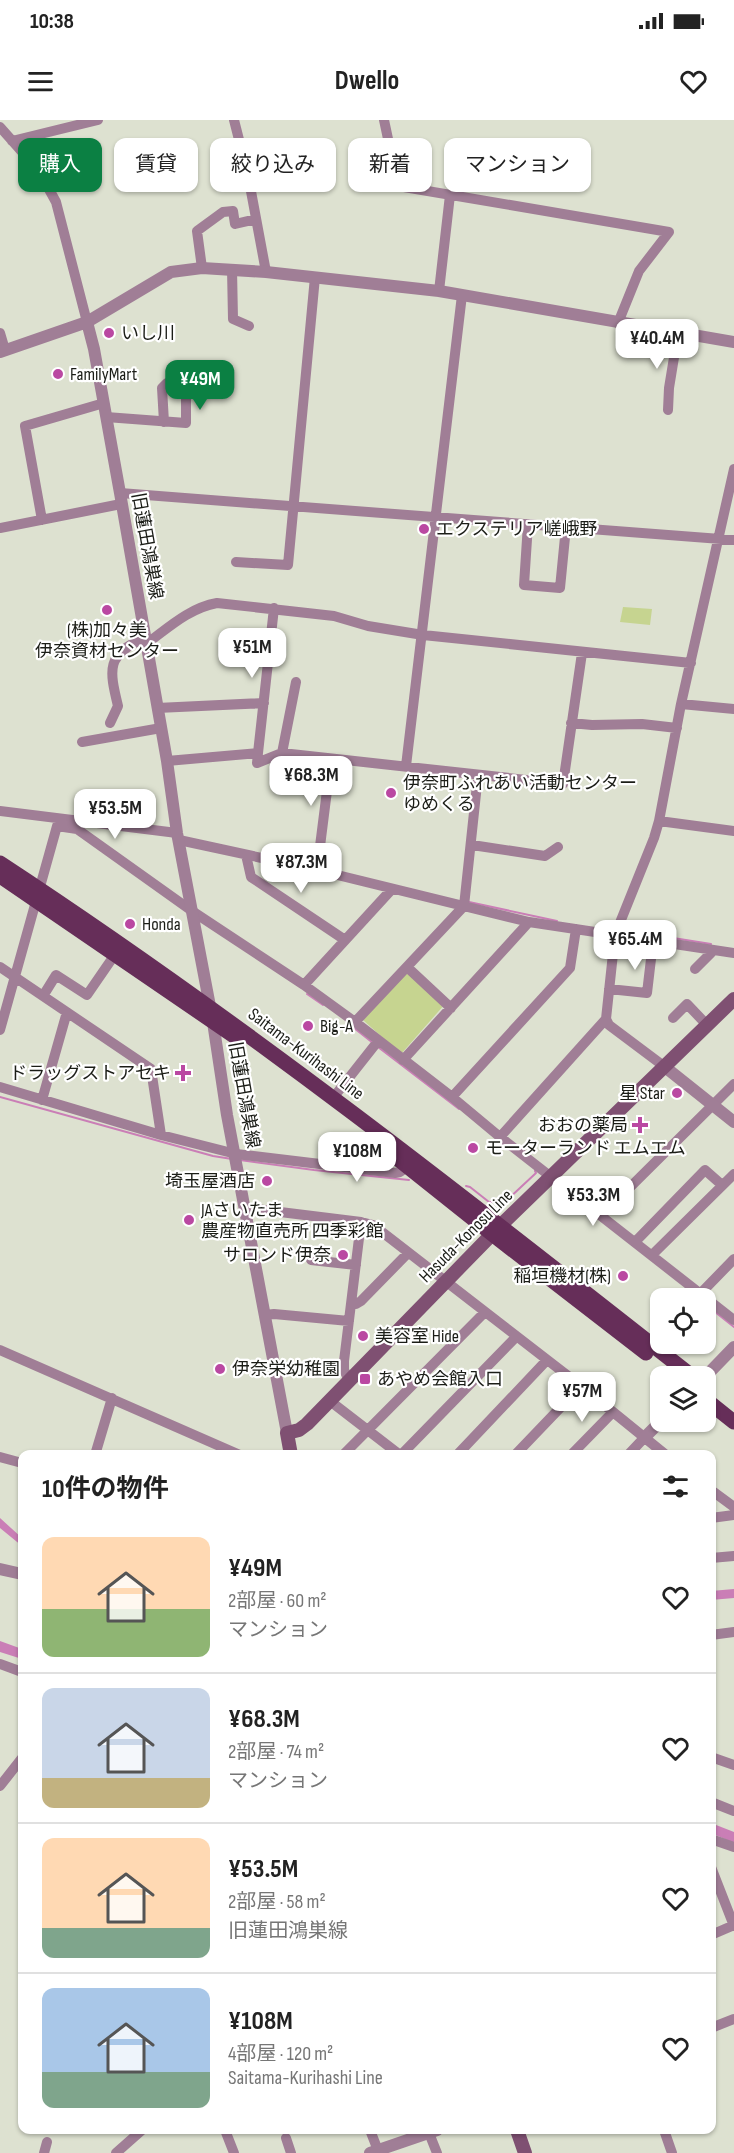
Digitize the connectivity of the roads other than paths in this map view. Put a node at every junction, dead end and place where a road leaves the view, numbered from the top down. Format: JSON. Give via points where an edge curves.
{"nodes":[{"id":1,"x":98,"y":120,"type":"edge"},
{"id":2,"x":234,"y":120,"type":"edge"},
{"id":3,"x":384,"y":120,"type":"edge"},
{"id":4,"x":0,"y":127,"type":"edge"},
{"id":5,"x":12,"y":141,"type":"junction"},
{"id":6,"x":450,"y":195,"type":"junction"},
{"id":7,"x":256,"y":219,"type":"junction"},
{"id":8,"x":202,"y":268,"type":"junction"},
{"id":9,"x":232,"y":269,"type":"junction"},
{"id":10,"x":266,"y":272,"type":"junction"},
{"id":11,"x":315,"y":277,"type":"junction"},
{"id":12,"x":439,"y":291,"type":"junction"},
{"id":13,"x":462,"y":295,"type":"junction"},
{"id":14,"x":87,"y":322,"type":"junction"},
{"id":15,"x":618,"y":323,"type":"junction"},
{"id":16,"x":249,"y":326,"type":"dead end"},
{"id":17,"x":0,"y":333,"type":"edge"},
{"id":18,"x":678,"y":333,"type":"junction"},
{"id":19,"x":734,"y":342,"type":"edge"},
{"id":20,"x":3,"y":351,"type":"edge"},
{"id":21,"x":104,"y":403,"type":"junction"},
{"id":22,"x":668,"y":410,"type":"dead end"},
{"id":23,"x":106,"y":417,"type":"junction"},
{"id":24,"x":164,"y":422,"type":"dead end"},
{"id":25,"x":734,"y":469,"type":"edge"},
{"id":26,"x":121,"y":499,"type":"junction"},
{"id":27,"x":292,"y":506,"type":"junction"},
{"id":28,"x":436,"y":517,"type":"junction"},
{"id":29,"x":42,"y":520,"type":"junction"},
{"id":30,"x":528,"y":524,"type":"junction"},
{"id":31,"x":566,"y":526,"type":"junction"},
{"id":32,"x":0,"y":528,"type":"edge"},
{"id":33,"x":718,"y":539,"type":"junction"},
{"id":34,"x":734,"y":540,"type":"edge"},
{"id":35,"x":236,"y":562,"type":"dead end"},
{"id":36,"x":274,"y":608,"type":"junction"},
{"id":37,"x":423,"y":635,"type":"junction"},
{"id":38,"x":146,"y":641,"type":"junction"},
{"id":39,"x":582,"y":652,"type":"junction"},
{"id":40,"x":691,"y":663,"type":"junction"},
{"id":41,"x":296,"y":682,"type":"dead end"},
{"id":42,"x":264,"y":703,"type":"junction"},
{"id":43,"x":681,"y":704,"type":"junction"},
{"id":44,"x":158,"y":708,"type":"junction"},
{"id":45,"x":734,"y":709,"type":"edge"},
{"id":46,"x":110,"y":723,"type":"dead end"},
{"id":47,"x":572,"y":723,"type":"junction"},
{"id":48,"x":161,"y":728,"type":"junction"},
{"id":49,"x":677,"y":728,"type":"junction"},
{"id":50,"x":82,"y":742,"type":"dead end"},
{"id":51,"x":258,"y":753,"type":"junction"},
{"id":52,"x":282,"y":753,"type":"junction"},
{"id":53,"x":331,"y":759,"type":"junction"},
{"id":54,"x":167,"y":761,"type":"junction"},
{"id":55,"x":406,"y":766,"type":"junction"},
{"id":56,"x":478,"y":775,"type":"junction"},
{"id":57,"x":0,"y":811,"type":"edge"},
{"id":58,"x":659,"y":822,"type":"junction"},
{"id":59,"x":66,"y":824,"type":"junction"},
{"id":60,"x":734,"y":831,"type":"edge"},
{"id":61,"x":178,"y":837,"type":"junction"},
{"id":62,"x":472,"y":845,"type":"junction"},
{"id":63,"x":558,"y":847,"type":"dead end"},
{"id":64,"x":246,"y":855,"type":"junction"},
{"id":65,"x":0,"y":863,"type":"edge"},
{"id":66,"x":318,"y":865,"type":"junction"},
{"id":67,"x":0,"y":876,"type":"edge"},
{"id":68,"x":392,"y":889,"type":"junction"},
{"id":69,"x":37,"y":894,"type":"junction"},
{"id":70,"x":464,"y":906,"type":"junction"},
{"id":71,"x":192,"y":911,"type":"junction"},
{"id":72,"x":529,"y":922,"type":"junction"},
{"id":73,"x":576,"y":929,"type":"junction"},
{"id":74,"x":615,"y":935,"type":"junction"},
{"id":75,"x":345,"y":940,"type":"junction"},
{"id":76,"x":653,"y":942,"type":"junction"},
{"id":77,"x":118,"y":950,"type":"junction"},
{"id":78,"x":712,"y":950,"type":"junction"},
{"id":79,"x":734,"y":953,"type":"edge"},
{"id":80,"x":0,"y":967,"type":"edge"},
{"id":81,"x":407,"y":967,"type":"junction"},
{"id":82,"x":695,"y":969,"type":"dead end"},
{"id":83,"x":15,"y":976,"type":"junction"},
{"id":84,"x":304,"y":985,"type":"junction"},
{"id":85,"x":609,"y":989,"type":"junction"},
{"id":86,"x":43,"y":996,"type":"junction"},
{"id":87,"x":734,"y":999,"type":"edge"},
{"id":88,"x":210,"y":1007,"type":"junction"},
{"id":89,"x":451,"y":1008,"type":"junction"},
{"id":90,"x":67,"y":1012,"type":"junction"},
{"id":91,"x":673,"y":1017,"type":"dead end"},
{"id":92,"x":606,"y":1019,"type":"junction"},
{"id":93,"x":355,"y":1022,"type":"junction"},
{"id":94,"x":213,"y":1023,"type":"junction"},
{"id":95,"x":708,"y":1025,"type":"junction"},
{"id":96,"x":0,"y":1030,"type":"edge"},
{"id":97,"x":378,"y":1041,"type":"junction"},
{"id":98,"x":403,"y":1060,"type":"junction"},
{"id":99,"x":665,"y":1067,"type":"junction"},
{"id":100,"x":734,"y":1084,"type":"edge"},
{"id":101,"x":0,"y":1087,"type":"edge"},
{"id":102,"x":453,"y":1097,"type":"junction"},
{"id":103,"x":333,"y":1098,"type":"junction"},
{"id":104,"x":42,"y":1100,"type":"junction"},
{"id":105,"x":713,"y":1105,"type":"junction"},
{"id":106,"x":734,"y":1122,"type":"edge"},
{"id":107,"x":161,"y":1135,"type":"junction"},
{"id":108,"x":500,"y":1137,"type":"junction"},
{"id":109,"x":236,"y":1159,"type":"junction"},
{"id":110,"x":407,"y":1167,"type":"junction"},
{"id":111,"x":734,"y":1174,"type":"edge"},
{"id":112,"x":552,"y":1176,"type":"junction"},
{"id":113,"x":722,"y":1185,"type":"junction"},
{"id":114,"x":246,"y":1210,"type":"junction"},
{"id":115,"x":602,"y":1215,"type":"junction"},
{"id":116,"x":361,"y":1222,"type":"junction"},
{"id":117,"x":496,"y":1230,"type":"junction"},
{"id":118,"x":635,"y":1242,"type":"junction"},
{"id":119,"x":408,"y":1252,"type":"junction"},
{"id":120,"x":652,"y":1255,"type":"junction"},
{"id":121,"x":734,"y":1259,"type":"edge"},
{"id":122,"x":310,"y":1260,"type":"dead end"},
{"id":123,"x":356,"y":1265,"type":"junction"},
{"id":124,"x":446,"y":1282,"type":"junction"},
{"id":125,"x":693,"y":1288,"type":"edge"},
{"id":126,"x":706,"y":1288,"type":"edge"},
{"id":127,"x":351,"y":1304,"type":"junction"},
{"id":128,"x":716,"y":1306,"type":"edge"},
{"id":129,"x":485,"y":1312,"type":"junction"},
{"id":130,"x":265,"y":1315,"type":"junction"},
{"id":131,"x":734,"y":1320,"type":"edge"},
{"id":132,"x":350,"y":1321,"type":"junction"},
{"id":133,"x":516,"y":1337,"type":"junction"},
{"id":134,"x":734,"y":1347,"type":"edge"},
{"id":135,"x":0,"y":1350,"type":"edge"},
{"id":136,"x":547,"y":1360,"type":"junction"},
{"id":137,"x":663,"y":1366,"type":"edge"},
{"id":138,"x":678,"y":1366,"type":"edge"},
{"id":139,"x":716,"y":1366,"type":"edge"},
{"id":140,"x":349,"y":1380,"type":"junction"},
{"id":141,"x":581,"y":1386,"type":"junction"},
{"id":142,"x":716,"y":1395,"type":"edge"},
{"id":143,"x":112,"y":1398,"type":"junction"},
{"id":144,"x":330,"y":1401,"type":"junction"},
{"id":145,"x":716,"y":1408,"type":"edge"},
{"id":146,"x":734,"y":1409,"type":"edge"},
{"id":147,"x":613,"y":1412,"type":"junction"},
{"id":148,"x":734,"y":1422,"type":"edge"},
{"id":149,"x":367,"y":1430,"type":"junction"},
{"id":150,"x":650,"y":1432,"type":"edge"},
{"id":151,"x":287,"y":1433,"type":"junction"},
{"id":152,"x":645,"y":1437,"type":"junction"},
{"id":153,"x":96,"y":1450,"type":"edge"},
{"id":154,"x":229,"y":1450,"type":"edge"},
{"id":155,"x":290,"y":1450,"type":"edge"},
{"id":156,"x":348,"y":1450,"type":"edge"},
{"id":157,"x":393,"y":1450,"type":"edge"},
{"id":158,"x":405,"y":1450,"type":"edge"},
{"id":159,"x":462,"y":1450,"type":"edge"},
{"id":160,"x":520,"y":1450,"type":"edge"},
{"id":161,"x":576,"y":1450,"type":"edge"},
{"id":162,"x":633,"y":1450,"type":"edge"},
{"id":163,"x":660,"y":1450,"type":"edge"},
{"id":164,"x":0,"y":1457,"type":"edge"},
{"id":165,"x":18,"y":1462,"type":"edge"},
{"id":166,"x":716,"y":1494,"type":"edge"},
{"id":167,"x":734,"y":1507,"type":"edge"},
{"id":168,"x":734,"y":1515,"type":"edge"},
{"id":169,"x":716,"y":1517,"type":"edge"},
{"id":170,"x":734,"y":1556,"type":"edge"},
{"id":171,"x":716,"y":1558,"type":"edge"},
{"id":172,"x":0,"y":1569,"type":"edge"},
{"id":173,"x":18,"y":1573,"type":"edge"},
{"id":174,"x":734,"y":1632,"type":"edge"},
{"id":175,"x":716,"y":1634,"type":"edge"},
{"id":176,"x":0,"y":1664,"type":"edge"},
{"id":177,"x":18,"y":1671,"type":"edge"},
{"id":178,"x":716,"y":1759,"type":"edge"},
{"id":179,"x":18,"y":1763,"type":"edge"},
{"id":180,"x":734,"y":1765,"type":"edge"},
{"id":181,"x":0,"y":1786,"type":"edge"},
{"id":182,"x":716,"y":1804,"type":"edge"},
{"id":183,"x":734,"y":1809,"type":"edge"},
{"id":184,"x":716,"y":1841,"type":"edge"},
{"id":185,"x":734,"y":1847,"type":"edge"},
{"id":186,"x":716,"y":1880,"type":"edge"},
{"id":187,"x":733,"y":1922,"type":"edge"},
{"id":188,"x":716,"y":1932,"type":"edge"},
{"id":189,"x":734,"y":2019,"type":"edge"},
{"id":190,"x":716,"y":2026,"type":"edge"},
{"id":191,"x":137,"y":2134,"type":"edge"},
{"id":192,"x":227,"y":2134,"type":"edge"},
{"id":193,"x":371,"y":2134,"type":"edge"},
{"id":194,"x":433,"y":2134,"type":"edge"},
{"id":195,"x":518,"y":2134,"type":"edge"},
{"id":196,"x":665,"y":2134,"type":"edge"},
{"id":197,"x":406,"y":2135,"type":"edge"},
{"id":198,"x":286,"y":2138,"type":"dead end"},
{"id":199,"x":375,"y":2152,"type":"edge"},
{"id":200,"x":116,"y":2153,"type":"edge"},
{"id":201,"x":234,"y":2153,"type":"edge"},
{"id":202,"x":291,"y":2153,"type":"edge"},
{"id":203,"x":436,"y":2153,"type":"edge"},
{"id":204,"x":525,"y":2153,"type":"edge"},
{"id":205,"x":672,"y":2153,"type":"edge"}],
"edges":[{"from":1,"to":5,"type":"street"},
{"from":2,"to":7,"type":"street"},
{"from":3,"to":6,"type":"street","via":[[398,186]]},
{"from":4,"to":5,"type":"street"},
{"from":5,"to":14,"type":"street","via":[[39,171],[56,202]]},
{"from":6,"to":12,"type":"street"},
{"from":6,"to":15,"type":"street","via":[[669,232],[639,271]]},
{"from":7,"to":8,"type":"street","via":[[235,224],[233,211],[223,212],[197,231]]},
{"from":7,"to":10,"type":"street"},
{"from":8,"to":9,"type":"street"},
{"from":8,"to":14,"type":"street","via":[[171,272]]},
{"from":9,"to":10,"type":"street"},
{"from":9,"to":16,"type":"street","via":[[233,319]]},
{"from":10,"to":11,"type":"street"},
{"from":11,"to":12,"type":"street"},
{"from":11,"to":27,"type":"street"},
{"from":12,"to":13,"type":"street"},
{"from":13,"to":15,"type":"street"},
{"from":13,"to":28,"type":"street"},
{"from":14,"to":20,"type":"street"},
{"from":14,"to":21,"type":"street","name":"旧蓮田鴻巣線"},
{"from":15,"to":18,"type":"street"},
{"from":17,"to":20,"type":"street"},
{"from":18,"to":19,"type":"street"},
{"from":18,"to":22,"type":"street"},
{"from":21,"to":23,"type":"street","name":"旧蓮田鴻巣線"},
{"from":21,"to":29,"type":"street","via":[[25,426]]},
{"from":23,"to":24,"type":"street"},
{"from":23,"to":26,"type":"street","name":"旧蓮田鴻巣線"},
{"from":25,"to":33,"type":"street"},
{"from":26,"to":27,"type":"street"},
{"from":26,"to":29,"type":"street"},
{"from":26,"to":38,"type":"street","name":"旧蓮田鴻巣線"},
{"from":27,"to":28,"type":"street"},
{"from":27,"to":35,"type":"street","via":[[288,565]]},
{"from":28,"to":30,"type":"street"},
{"from":28,"to":37,"type":"street"},
{"from":29,"to":32,"type":"street"},
{"from":30,"to":31,"type":"street"},
{"from":30,"to":31,"type":"street","via":[[524,585],[560,588]]},
{"from":31,"to":33,"type":"street"},
{"from":33,"to":34,"type":"street"},
{"from":33,"to":40,"type":"street"},
{"from":36,"to":37,"type":"street"},
{"from":36,"to":38,"type":"street","via":[[205,605]]},
{"from":36,"to":42,"type":"street"},
{"from":37,"to":39,"type":"street"},
{"from":37,"to":55,"type":"street"},
{"from":38,"to":44,"type":"street","name":"旧蓮田鴻巣線"},
{"from":38,"to":46,"type":"street","via":[[127,645],[112,665],[111,680],[118,706]]},
{"from":39,"to":40,"type":"street"},
{"from":39,"to":47,"type":"street"},
{"from":40,"to":43,"type":"street"},
{"from":41,"to":52,"type":"street"},
{"from":42,"to":44,"type":"street"},
{"from":42,"to":51,"type":"street"},
{"from":43,"to":45,"type":"street"},
{"from":43,"to":49,"type":"street"},
{"from":44,"to":48,"type":"street","name":"旧蓮田鴻巣線"},
{"from":47,"to":49,"type":"street"},
{"from":47,"to":56,"type":"street","via":[[563,784]]},
{"from":48,"to":50,"type":"street"},
{"from":48,"to":54,"type":"street","name":"旧蓮田鴻巣線"},
{"from":49,"to":58,"type":"street"},
{"from":51,"to":52,"type":"street","via":[[257,763]]},
{"from":51,"to":54,"type":"street"},
{"from":52,"to":53,"type":"street"},
{"from":53,"to":55,"type":"street"},
{"from":53,"to":66,"type":"street"},
{"from":54,"to":61,"type":"street","name":"旧蓮田鴻巣線"},
{"from":55,"to":56,"type":"street"},
{"from":56,"to":62,"type":"street"},
{"from":57,"to":59,"type":"street"},
{"from":58,"to":60,"type":"street"},
{"from":58,"to":74,"type":"street"},
{"from":59,"to":61,"type":"street"},
{"from":59,"to":69,"type":"street","via":[[57,826]]},
{"from":59,"to":71,"type":"street"},
{"from":61,"to":64,"type":"street"},
{"from":61,"to":71,"type":"street","name":"旧蓮田鴻巣線"},
{"from":62,"to":63,"type":"street","via":[[545,856]]},
{"from":62,"to":70,"type":"street"},
{"from":64,"to":66,"type":"street"},
{"from":64,"to":75,"type":"street","via":[[251,877]]},
{"from":65,"to":69,"type":"main road","name":"Saitama-Kurihashi Line"},
{"from":66,"to":68,"type":"street"},
{"from":67,"to":69,"type":"main road","name":"Saitama-Kurihashi Line"},
{"from":68,"to":70,"type":"street"},
{"from":68,"to":75,"type":"street"},
{"from":69,"to":77,"type":"main road","name":"Saitama-Kurihashi Line"},
{"from":69,"to":83,"type":"street"},
{"from":70,"to":72,"type":"street"},
{"from":70,"to":81,"type":"street"},
{"from":71,"to":84,"type":"street"},
{"from":71,"to":88,"type":"street","name":"旧蓮田鴻巣線"},
{"from":72,"to":73,"type":"street"},
{"from":72,"to":89,"type":"street"},
{"from":73,"to":74,"type":"street"},
{"from":73,"to":102,"type":"street","via":[[570,968]]},
{"from":74,"to":76,"type":"street"},
{"from":74,"to":85,"type":"street"},
{"from":75,"to":84,"type":"street"},
{"from":76,"to":78,"type":"street"},
{"from":76,"to":85,"type":"street","via":[[647,993]]},
{"from":77,"to":86,"type":"street","via":[[87,995],[56,975]]},
{"from":77,"to":88,"type":"main road","name":"Saitama-Kurihashi Line"},
{"from":77,"to":94,"type":"main road","name":"Saitama-Kurihashi Line"},
{"from":78,"to":79,"type":"street"},
{"from":78,"to":82,"type":"street"},
{"from":80,"to":83,"type":"street"},
{"from":81,"to":89,"type":"street"},
{"from":81,"to":93,"type":"street"},
{"from":83,"to":86,"type":"street"},
{"from":83,"to":96,"type":"street"},
{"from":84,"to":93,"type":"street"},
{"from":85,"to":92,"type":"street"},
{"from":86,"to":90,"type":"street"},
{"from":87,"to":95,"type":"main road","name":"Hasuda-Konosu Line"},
{"from":88,"to":94,"type":"street","name":"旧蓮田鴻巣線"},
{"from":88,"to":103,"type":"main road","name":"Saitama-Kurihashi Line"},
{"from":89,"to":98,"type":"street"},
{"from":90,"to":104,"type":"street"},
{"from":90,"to":107,"type":"street","via":[[151,1069]]},
{"from":91,"to":95,"type":"street","via":[[687,1004]]},
{"from":92,"to":99,"type":"street"},
{"from":92,"to":108,"type":"street"},
{"from":93,"to":97,"type":"street"},
{"from":94,"to":109,"type":"street","name":"旧蓮田鴻巣線"},
{"from":94,"to":110,"type":"main road","name":"Saitama-Kurihashi Line"},
{"from":95,"to":99,"type":"main road","name":"Hasuda-Konosu Line"},
{"from":97,"to":98,"type":"street"},
{"from":97,"to":103,"type":"street"},
{"from":98,"to":102,"type":"street"},
{"from":99,"to":105,"type":"street"},
{"from":99,"to":112,"type":"main road","name":"Hasuda-Konosu Line"},
{"from":100,"to":105,"type":"street"},
{"from":101,"to":104,"type":"street"},
{"from":102,"to":108,"type":"street"},
{"from":103,"to":117,"type":"main road","name":"Saitama-Kurihashi Line"},
{"from":104,"to":107,"type":"street"},
{"from":105,"to":106,"type":"street"},
{"from":105,"to":115,"type":"street"},
{"from":107,"to":109,"type":"street"},
{"from":108,"to":112,"type":"street"},
{"from":109,"to":110,"type":"street","via":[[395,1173]]},
{"from":109,"to":114,"type":"street","name":"旧蓮田鴻巣線"},
{"from":110,"to":117,"type":"main road","name":"Saitama-Kurihashi Line"},
{"from":111,"to":113,"type":"street"},
{"from":112,"to":115,"type":"street"},
{"from":112,"to":117,"type":"main road","name":"Hasuda-Konosu Line"},
{"from":113,"to":118,"type":"street","via":[[705,1170]]},
{"from":113,"to":120,"type":"street"},
{"from":114,"to":116,"type":"street"},
{"from":114,"to":130,"type":"street","name":"旧蓮田鴻巣線"},
{"from":115,"to":118,"type":"street"},
{"from":116,"to":119,"type":"street","via":[[373,1225]]},
{"from":116,"to":123,"type":"street"},
{"from":117,"to":124,"type":"main road","name":"Hasuda-Konosu Line"},
{"from":117,"to":137,"type":"main road","name":"Saitama-Kurihashi Line"},
{"from":117,"to":138,"type":"main road","name":"Saitama-Kurihashi Line"},
{"from":118,"to":120,"type":"street"},
{"from":119,"to":124,"type":"street"},
{"from":119,"to":127,"type":"street","via":[[361,1301]]},
{"from":120,"to":125,"type":"street"},
{"from":121,"to":126,"type":"street"},
{"from":122,"to":123,"type":"street"},
{"from":123,"to":127,"type":"street"},
{"from":124,"to":129,"type":"street"},
{"from":124,"to":140,"type":"main road","name":"Hasuda-Konosu Line"},
{"from":127,"to":132,"type":"street"},
{"from":128,"to":131,"type":"street"},
{"from":129,"to":133,"type":"street"},
{"from":129,"to":149,"type":"street"},
{"from":130,"to":132,"type":"street"},
{"from":130,"to":151,"type":"street","name":"旧蓮田鴻巣線"},
{"from":132,"to":140,"type":"street","via":[[344,1361]]},
{"from":133,"to":136,"type":"street"},
{"from":133,"to":158,"type":"street"},
{"from":134,"to":139,"type":"street"},
{"from":135,"to":143,"type":"street"},
{"from":136,"to":141,"type":"street"},
{"from":136,"to":159,"type":"street"},
{"from":140,"to":144,"type":"main road","name":"Hasuda-Konosu Line"},
{"from":141,"to":147,"type":"street"},
{"from":141,"to":160,"type":"street"},
{"from":142,"to":146,"type":"main road"},
{"from":143,"to":153,"type":"street"},
{"from":143,"to":154,"type":"street"},
{"from":144,"to":149,"type":"street"},
{"from":144,"to":151,"type":"main road","name":"Hasuda-Konosu Line","via":[[299,1430]]},
{"from":145,"to":148,"type":"main road"},
{"from":147,"to":152,"type":"street"},
{"from":147,"to":161,"type":"street"},
{"from":149,"to":156,"type":"street"},
{"from":149,"to":157,"type":"street"},
{"from":150,"to":152,"type":"street"},
{"from":151,"to":155,"type":"main road"},
{"from":152,"to":162,"type":"street"},
{"from":152,"to":163,"type":"street"},
{"from":164,"to":165,"type":"street"},
{"from":166,"to":167,"type":"street"},
{"from":168,"to":169,"type":"street"},
{"from":170,"to":171,"type":"street"},
{"from":172,"to":173,"type":"street"},
{"from":174,"to":175,"type":"street"},
{"from":176,"to":177,"type":"street"},
{"from":178,"to":180,"type":"street"},
{"from":179,"to":181,"type":"street"},
{"from":182,"to":183,"type":"street"},
{"from":184,"to":185,"type":"street"},
{"from":186,"to":187,"type":"street"},
{"from":187,"to":188,"type":"street"},
{"from":189,"to":190,"type":"street"},
{"from":191,"to":200,"type":"street"},
{"from":192,"to":201,"type":"street"},
{"from":193,"to":199,"type":"street"},
{"from":194,"to":203,"type":"street"},
{"from":195,"to":204,"type":"main road"},
{"from":196,"to":205,"type":"street"},
{"from":197,"to":199,"type":"street"},
{"from":198,"to":202,"type":"street"}]}
